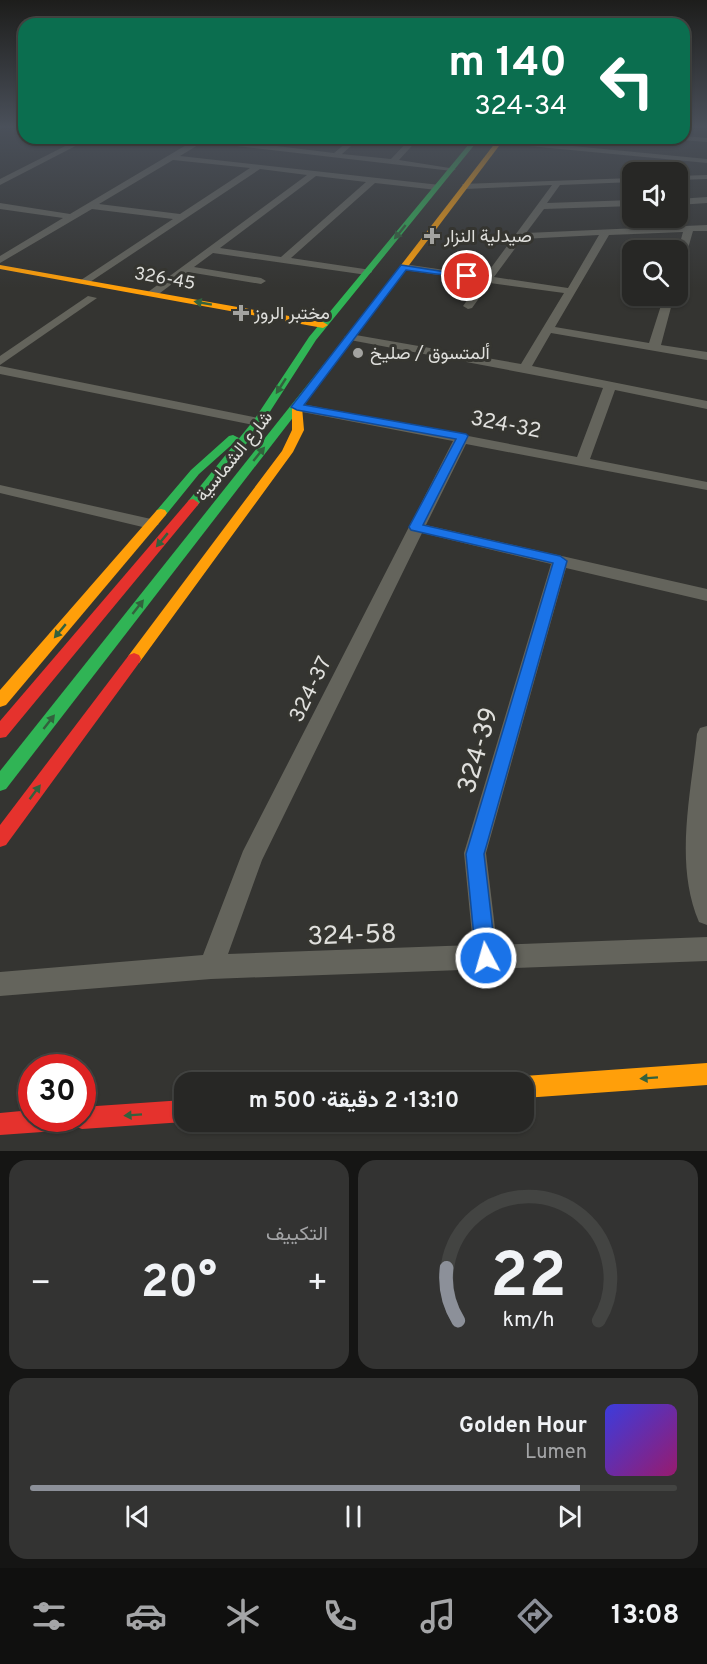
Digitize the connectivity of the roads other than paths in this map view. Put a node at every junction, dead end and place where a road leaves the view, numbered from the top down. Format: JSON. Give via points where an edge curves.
{"nodes":[{"id":1,"x":132,"y":181,"type":"edge"},
{"id":2,"x":237,"y":181,"type":"edge"},
{"id":3,"x":305,"y":181,"type":"edge"},
{"id":4,"x":372,"y":181,"type":"edge"},
{"id":5,"x":380,"y":181,"type":"edge"},
{"id":6,"x":442,"y":181,"type":"edge"},
{"id":7,"x":469,"y":181,"type":"edge"},
{"id":8,"x":615,"y":181,"type":"edge"},
{"id":9,"x":557,"y":183,"type":"junction"},
{"id":10,"x":465,"y":186,"type":"junction"},
{"id":11,"x":437,"y":187,"type":"junction"},
{"id":12,"x":707,"y":201,"type":"edge"},
{"id":13,"x":688,"y":202,"type":"edge"},
{"id":14,"x":622,"y":203,"type":"edge"},
{"id":15,"x":0,"y":206,"type":"edge"},
{"id":16,"x":91,"y":206,"type":"junction"},
{"id":17,"x":542,"y":206,"type":"junction"},
{"id":18,"x":72,"y":217,"type":"junction"},
{"id":19,"x":181,"y":217,"type":"junction"},
{"id":20,"x":707,"y":228,"type":"edge"},
{"id":21,"x":689,"y":229,"type":"junction"},
{"id":22,"x":606,"y":232,"type":"junction"},
{"id":23,"x":517,"y":236,"type":"junction"},
{"id":24,"x":686,"y":240,"type":"edge"},
{"id":25,"x":211,"y":250,"type":"junction"},
{"id":26,"x":0,"y":260,"type":"edge"},
{"id":27,"x":283,"y":260,"type":"junction"},
{"id":28,"x":0,"y":267,"type":"edge"},
{"id":29,"x":404,"y":267,"type":"junction"},
{"id":30,"x":186,"y":269,"type":"junction"},
{"id":31,"x":367,"y":272,"type":"junction"},
{"id":32,"x":488,"y":279,"type":"junction"},
{"id":33,"x":0,"y":281,"type":"edge"},
{"id":34,"x":83,"y":282,"type":"junction"},
{"id":35,"x":261,"y":282,"type":"dead end"},
{"id":36,"x":569,"y":291,"type":"junction"},
{"id":37,"x":152,"y":294,"type":"junction"},
{"id":38,"x":92,"y":298,"type":"junction"},
{"id":39,"x":137,"y":306,"type":"dead end"},
{"id":40,"x":468,"y":306,"type":"dead end"},
{"id":41,"x":666,"y":306,"type":"edge"},
{"id":42,"x":323,"y":325,"type":"junction"},
{"id":43,"x":547,"y":329,"type":"junction"},
{"id":44,"x":350,"y":338,"type":"junction"},
{"id":45,"x":654,"y":347,"type":"junction"},
{"id":46,"x":707,"y":356,"type":"edge"},
{"id":47,"x":0,"y":361,"type":"edge"},
{"id":48,"x":525,"y":368,"type":"junction"},
{"id":49,"x":0,"y":370,"type":"edge"},
{"id":50,"x":609,"y":385,"type":"junction"},
{"id":51,"x":707,"y":405,"type":"edge"},
{"id":52,"x":297,"y":407,"type":"junction"},
{"id":53,"x":258,"y":422,"type":"junction"},
{"id":54,"x":462,"y":436,"type":"junction"},
{"id":55,"x":583,"y":460,"type":"junction"},
{"id":56,"x":707,"y":486,"type":"edge"},
{"id":57,"x":0,"y":489,"type":"edge"},
{"id":58,"x":151,"y":524,"type":"junction"},
{"id":59,"x":415,"y":527,"type":"junction"},
{"id":60,"x":560,"y":561,"type":"junction"},
{"id":61,"x":707,"y":595,"type":"edge"},
{"id":62,"x":0,"y":701,"type":"edge"},
{"id":63,"x":0,"y":732,"type":"edge"},
{"id":64,"x":707,"y":734,"type":"edge"},
{"id":65,"x":0,"y":784,"type":"edge"},
{"id":66,"x":0,"y":839,"type":"edge"},
{"id":67,"x":707,"y":914,"type":"edge"},
{"id":68,"x":707,"y":949,"type":"edge"},
{"id":69,"x":486,"y":958,"type":"junction"},
{"id":70,"x":211,"y":968,"type":"junction"},
{"id":71,"x":0,"y":984,"type":"edge"},
{"id":72,"x":707,"y":1074,"type":"edge"},
{"id":73,"x":534,"y":1086,"type":"edge"},
{"id":74,"x":174,"y":1112,"type":"edge"},
{"id":75,"x":96,"y":1117,"type":"edge"},
{"id":76,"x":18,"y":1123,"type":"edge"},
{"id":77,"x":0,"y":1124,"type":"edge"}],
"edges":[{"from":1,"to":16,"type":"street"},
{"from":2,"to":19,"type":"street"},
{"from":3,"to":25,"type":"street"},
{"from":4,"to":27,"type":"street"},
{"from":5,"to":11,"type":"street"},
{"from":6,"to":11,"type":"main road","name":"شارع الشماسية"},
{"from":7,"to":10,"type":"main road","name":"شارع الشماسية"},
{"from":8,"to":9,"type":"street"},
{"from":9,"to":10,"type":"street"},
{"from":9,"to":17,"type":"street"},
{"from":10,"to":29,"type":"main road","name":"شارع الشماسية"},
{"from":11,"to":31,"type":"main road","name":"شارع الشماسية","one_way":true},
{"from":12,"to":13,"type":"street"},
{"from":14,"to":17,"type":"street"},
{"from":15,"to":18,"type":"street"},
{"from":16,"to":18,"type":"street"},
{"from":16,"to":19,"type":"street"},
{"from":17,"to":23,"type":"street"},
{"from":18,"to":26,"type":"street"},
{"from":19,"to":34,"type":"street"},
{"from":20,"to":21,"type":"street"},
{"from":21,"to":22,"type":"street"},
{"from":21,"to":24,"type":"street"},
{"from":22,"to":23,"type":"street"},
{"from":22,"to":36,"type":"street"},
{"from":23,"to":32,"type":"street"},
{"from":25,"to":27,"type":"street"},
{"from":25,"to":30,"type":"street"},
{"from":27,"to":31,"type":"street"},
{"from":28,"to":34,"type":"main road","name":"326-45"},
{"from":29,"to":32,"type":"street"},
{"from":29,"to":44,"type":"main road","name":"شارع الشماسية"},
{"from":30,"to":35,"type":"street"},
{"from":30,"to":37,"type":"street"},
{"from":31,"to":42,"type":"main road","name":"شارع الشماسية"},
{"from":32,"to":36,"type":"street"},
{"from":32,"to":40,"type":"street"},
{"from":33,"to":38,"type":"main road","name":"326-45"},
{"from":34,"to":37,"type":"main road","name":"326-45"},
{"from":36,"to":43,"type":"street"},
{"from":42,"to":37,"type":"main road","name":"326-45","one_way":true},
{"from":38,"to":39,"type":"main road","name":"326-45"},
{"from":38,"to":47,"type":"street"},
{"from":41,"to":45,"type":"street"},
{"from":42,"to":53,"type":"main road","name":"شارع الشماسية","one_way":true,"via":[[306,338]]},
{"from":43,"to":45,"type":"street"},
{"from":43,"to":48,"type":"street"},
{"from":44,"to":48,"type":"street"},
{"from":44,"to":52,"type":"main road","name":"شارع الشماسية"},
{"from":45,"to":46,"type":"street"},
{"from":48,"to":50,"type":"street"},
{"from":49,"to":53,"type":"street"},
{"from":50,"to":51,"type":"street"},
{"from":50,"to":55,"type":"street"},
{"from":52,"to":54,"type":"street","name":"324-32"},
{"from":65,"to":52,"type":"main road","name":"شارع الشماسية","one_way":true},
{"from":66,"to":52,"type":"main road","one_way":true,"via":[[287,452],[298,433]]},
{"from":53,"to":58,"type":"main road","via":[[208,458]]},
{"from":53,"to":63,"type":"main road","name":"شارع الشماسية","one_way":true},
{"from":54,"to":55,"type":"street","name":"324-32"},
{"from":54,"to":59,"type":"street","name":"324-37"},
{"from":55,"to":56,"type":"street","name":"324-32"},
{"from":57,"to":58,"type":"street"},
{"from":58,"to":62,"type":"main road","one_way":true},
{"from":59,"to":60,"type":"street"},
{"from":59,"to":70,"type":"street","name":"324-37","via":[[251,858]]},
{"from":60,"to":61,"type":"street"},
{"from":60,"to":69,"type":"street","name":"324-39","via":[[475,854]]},
{"from":64,"to":67,"type":"street","via":[[696,864]]},
{"from":68,"to":69,"type":"street","name":"324-58"},
{"from":69,"to":70,"type":"street","name":"324-58"},
{"from":70,"to":71,"type":"street","name":"324-58"},
{"from":72,"to":73,"type":"main road","one_way":true},
{"from":74,"to":75,"type":"main road","one_way":true},
{"from":76,"to":77,"type":"main road"}]}
